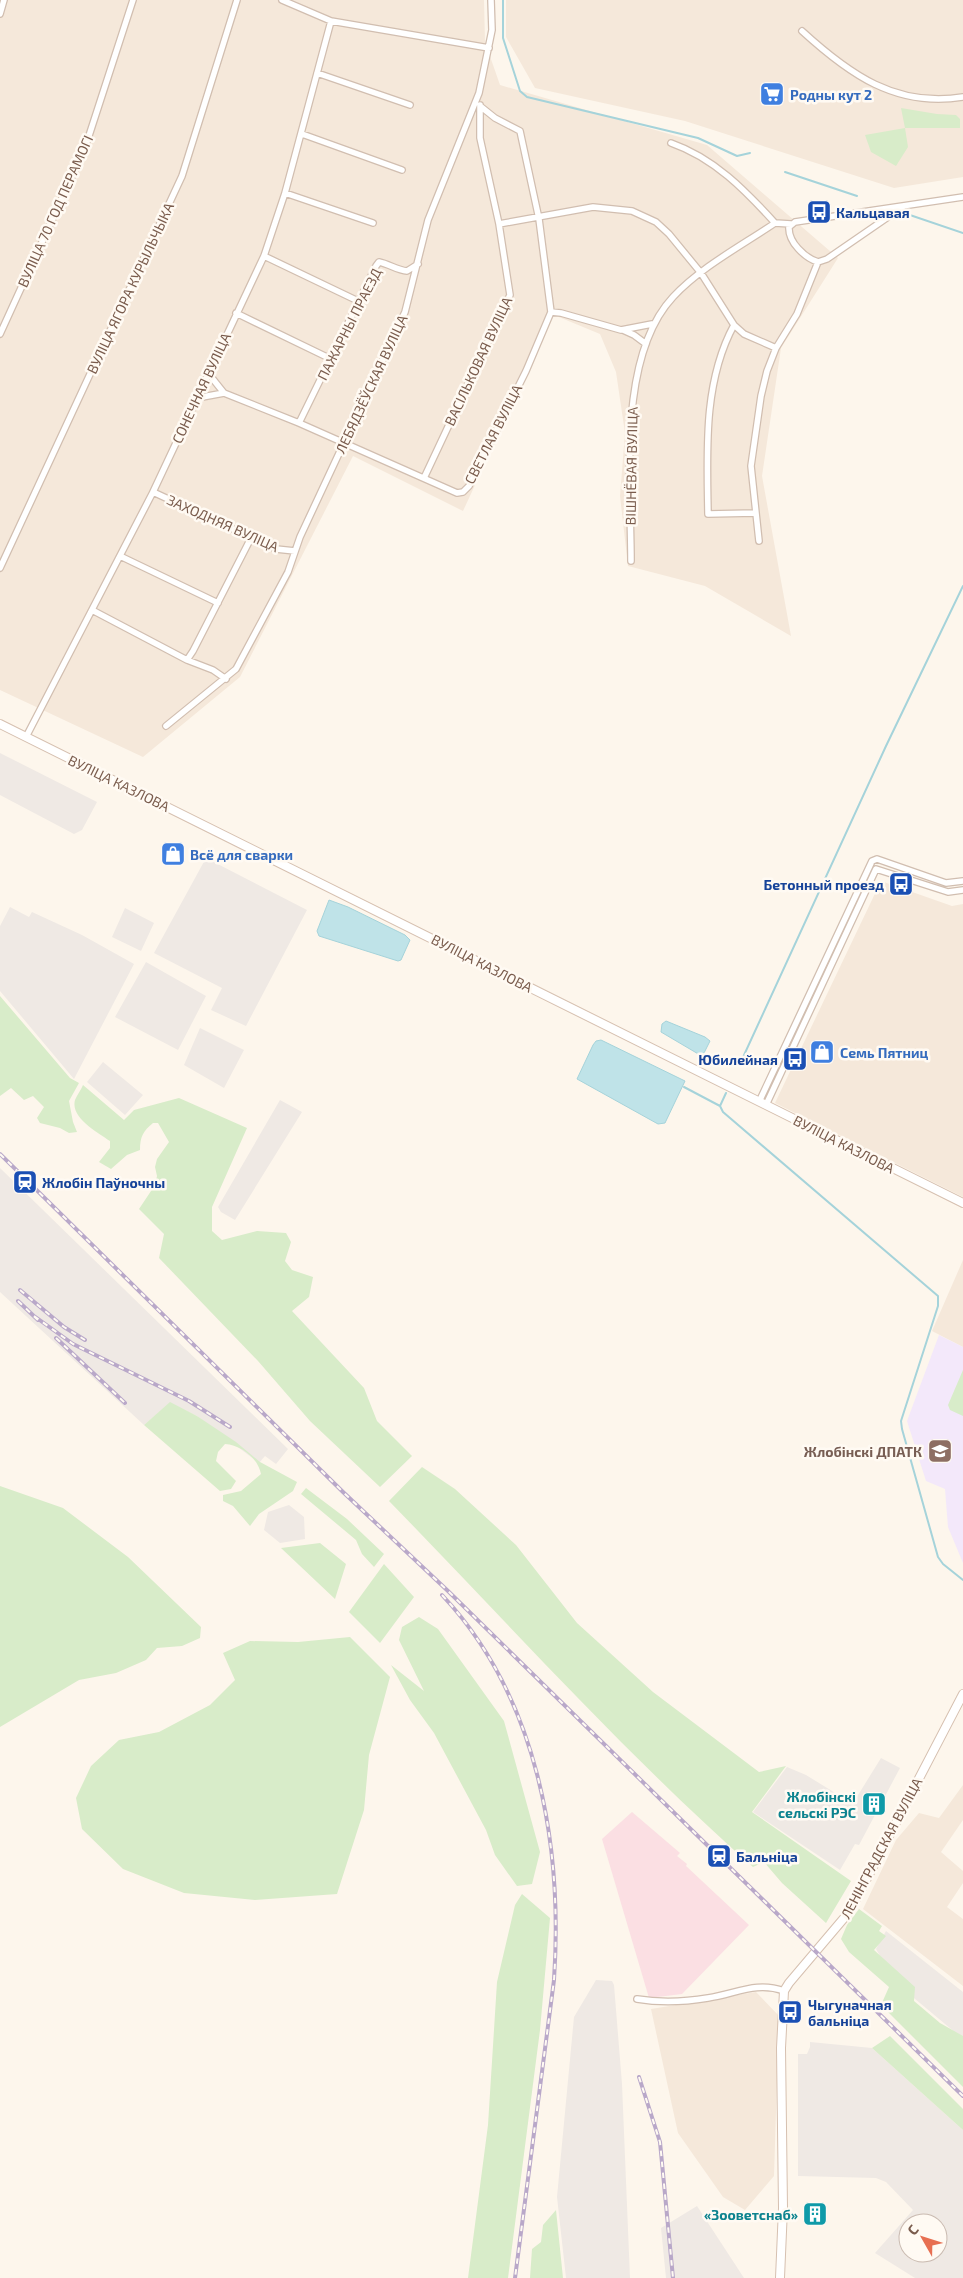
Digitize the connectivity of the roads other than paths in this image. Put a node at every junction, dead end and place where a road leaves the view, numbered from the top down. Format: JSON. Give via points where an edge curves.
{"nodes":[{"id":1,"x":4,"y":0,"type":"edge"},
{"id":2,"x":133,"y":0,"type":"edge"},
{"id":3,"x":237,"y":0,"type":"edge"},
{"id":4,"x":282,"y":0,"type":"edge"},
{"id":5,"x":491,"y":0,"type":"edge"},
{"id":6,"x":0,"y":14,"type":"edge"},
{"id":7,"x":331,"y":21,"type":"junction"},
{"id":8,"x":802,"y":31,"type":"dead end"},
{"id":9,"x":488,"y":48,"type":"junction"},
{"id":10,"x":317,"y":73,"type":"junction"},
{"id":11,"x":479,"y":93,"type":"junction"},
{"id":12,"x":963,"y":97,"type":"edge"},
{"id":13,"x":410,"y":105,"type":"dead end"},
{"id":14,"x":480,"y":106,"type":"junction"},
{"id":15,"x":468,"y":120,"type":"junction"},
{"id":16,"x":478,"y":122,"type":"junction"},
{"id":17,"x":302,"y":134,"type":"junction"},
{"id":18,"x":671,"y":143,"type":"dead end"},
{"id":19,"x":402,"y":170,"type":"dead end"},
{"id":20,"x":285,"y":192,"type":"junction"},
{"id":21,"x":963,"y":197,"type":"edge"},
{"id":22,"x":904,"y":206,"type":"junction"},
{"id":23,"x":539,"y":219,"type":"junction"},
{"id":24,"x":373,"y":223,"type":"dead end"},
{"id":25,"x":775,"y":223,"type":"junction"},
{"id":26,"x":499,"y":224,"type":"junction"},
{"id":27,"x":790,"y":224,"type":"junction"},
{"id":28,"x":264,"y":256,"type":"junction"},
{"id":29,"x":818,"y":262,"type":"junction"},
{"id":30,"x":418,"y":264,"type":"junction"},
{"id":31,"x":702,"y":273,"type":"junction"},
{"id":32,"x":358,"y":301,"type":"junction"},
{"id":33,"x":551,"y":312,"type":"junction"},
{"id":34,"x":236,"y":313,"type":"junction"},
{"id":35,"x":652,"y":324,"type":"junction"},
{"id":36,"x":734,"y":325,"type":"junction"},
{"id":37,"x":621,"y":330,"type":"junction"},
{"id":38,"x":0,"y":334,"type":"edge"},
{"id":39,"x":646,"y":344,"type":"junction"},
{"id":40,"x":776,"y":348,"type":"junction"},
{"id":41,"x":330,"y":359,"type":"junction"},
{"id":42,"x":208,"y":373,"type":"junction"},
{"id":43,"x":224,"y":393,"type":"junction"},
{"id":44,"x":197,"y":398,"type":"junction"},
{"id":45,"x":299,"y":423,"type":"junction"},
{"id":46,"x":344,"y":443,"type":"junction"},
{"id":47,"x":424,"y":478,"type":"junction"},
{"id":48,"x":153,"y":492,"type":"junction"},
{"id":49,"x":755,"y":513,"type":"junction"},
{"id":50,"x":251,"y":538,"type":"junction"},
{"id":51,"x":759,"y":541,"type":"dead end"},
{"id":52,"x":295,"y":551,"type":"junction"},
{"id":53,"x":120,"y":556,"type":"junction"},
{"id":54,"x":631,"y":561,"type":"dead end"},
{"id":55,"x":0,"y":568,"type":"edge"},
{"id":56,"x":218,"y":603,"type":"junction"},
{"id":57,"x":92,"y":610,"type":"junction"},
{"id":58,"x":187,"y":660,"type":"junction"},
{"id":59,"x":226,"y":679,"type":"junction"},
{"id":60,"x":0,"y":724,"type":"edge"},
{"id":61,"x":166,"y":726,"type":"dead end"},
{"id":62,"x":26,"y":737,"type":"junction"},
{"id":63,"x":963,"y":881,"type":"edge"},
{"id":64,"x":963,"y":890,"type":"edge"},
{"id":65,"x":763,"y":1103,"type":"junction"},
{"id":66,"x":963,"y":1203,"type":"edge"},
{"id":67,"x":963,"y":1694,"type":"edge"},
{"id":68,"x":784,"y":1991,"type":"junction"},
{"id":69,"x":637,"y":1999,"type":"dead end"},
{"id":70,"x":780,"y":2278,"type":"edge"}],
"edges":[{"from":1,"to":6,"type":"street"},
{"from":2,"to":38,"type":"street","name":"ВУЛІЦА 70 ГОД ПЕРАМОГІ","via":[[85,148]]},
{"from":3,"to":55,"type":"street","name":"ВУЛІЦА ЯГОРА КУРЫЛЬЧЫКА","via":[[182,176]]},
{"from":4,"to":7,"type":"street"},
{"from":5,"to":9,"type":"street","name":"ЛЕБЯДЗЁЎСКАЯ ВУЛІЦА","via":[[492,30]]},
{"from":7,"to":9,"type":"street"},
{"from":7,"to":10,"type":"street","name":"СОНЕЧНАЯ ВУЛІЦА"},
{"from":8,"to":12,"type":"street","via":[[837,63],[885,90],[934,100]]},
{"from":9,"to":11,"type":"street","name":"ЛЕБЯДЗЁЎСКАЯ ВУЛІЦА"},
{"from":10,"to":13,"type":"street"},
{"from":10,"to":17,"type":"street","name":"СОНЕЧНАЯ ВУЛІЦА"},
{"from":11,"to":14,"type":"street","name":"ВАСІЛЬКОВАЯ ВУЛІЦА"},
{"from":11,"to":15,"type":"street","name":"ЛЕБЯДЗЁЎСКАЯ ВУЛІЦА"},
{"from":14,"to":16,"type":"street","name":"ВАСІЛЬКОВАЯ ВУЛІЦА"},
{"from":14,"to":23,"type":"street","via":[[495,118],[520,130]]},
{"from":15,"to":16,"type":"street"},
{"from":15,"to":30,"type":"street","name":"ЛЕБЯДЗЁЎСКАЯ ВУЛІЦА","via":[[428,220]]},
{"from":16,"to":26,"type":"street","name":"ВАСІЛЬКОВАЯ ВУЛІЦА"},
{"from":17,"to":19,"type":"street"},
{"from":17,"to":20,"type":"street","name":"СОНЕЧНАЯ ВУЛІЦА"},
{"from":18,"to":25,"type":"street","via":[[707,159],[738,184]]},
{"from":20,"to":24,"type":"street"},
{"from":20,"to":28,"type":"street","name":"СОНЕЧНАЯ ВУЛІЦА"},
{"from":21,"to":22,"type":"street"},
{"from":22,"to":27,"type":"street"},
{"from":22,"to":29,"type":"street"},
{"from":23,"to":26,"type":"street"},
{"from":23,"to":31,"type":"street","via":[[593,208],[632,211],[656,222]]},
{"from":23,"to":33,"type":"street"},
{"from":25,"to":27,"type":"street"},
{"from":25,"to":31,"type":"street","name":"ВІШНЁВАЯ ВУЛІЦА"},
{"from":26,"to":47,"type":"street","name":"ВАСІЛЬКОВАЯ ВУЛІЦА","via":[[510,295]]},
{"from":27,"to":29,"type":"street","via":[[788,230],[792,240],[807,256]]},
{"from":28,"to":32,"type":"street"},
{"from":28,"to":34,"type":"street","name":"СОНЕЧНАЯ ВУЛІЦА"},
{"from":29,"to":40,"type":"street","via":[[797,314]]},
{"from":30,"to":32,"type":"street","name":"ПАЖАРНЫ ПРАЕЗД","via":[[407,271],[400,271],[379,262]]},
{"from":30,"to":46,"type":"street","name":"ЛЕБЯДЗЁЎСКАЯ ВУЛІЦА","via":[[405,312]]},
{"from":31,"to":35,"type":"street","name":"ВІШНЁВАЯ ВУЛІЦА","via":[[674,296]]},
{"from":31,"to":36,"type":"street"},
{"from":32,"to":41,"type":"street","name":"ПАЖАРНЫ ПРАЕЗД"},
{"from":33,"to":37,"type":"street"},
{"from":33,"to":47,"type":"street","name":"СВЕТЛАЯ ВУЛІЦА","via":[[526,371],[469,486],[457,493]]},
{"from":34,"to":41,"type":"street"},
{"from":34,"to":42,"type":"street","name":"СОНЕЧНАЯ ВУЛІЦА"},
{"from":35,"to":37,"type":"street"},
{"from":35,"to":39,"type":"street","name":"ВІШНЁВАЯ ВУЛІЦА"},
{"from":36,"to":40,"type":"street","via":[[744,334]]},
{"from":36,"to":49,"type":"street","via":[[725,340],[708,420],[708,514]]},
{"from":37,"to":39,"type":"street"},
{"from":39,"to":54,"type":"street","name":"ВІШНЁВАЯ ВУЛІЦА","via":[[633,390],[631,417]]},
{"from":40,"to":49,"type":"street","via":[[766,371],[755,426],[751,466]]},
{"from":41,"to":45,"type":"street","name":"ПАЖАРНЫ ПРАЕЗД"},
{"from":42,"to":43,"type":"street"},
{"from":42,"to":44,"type":"street","name":"СОНЕЧНАЯ ВУЛІЦА"},
{"from":43,"to":44,"type":"street"},
{"from":43,"to":45,"type":"street","name":"СВЕТЛАЯ ВУЛІЦА"},
{"from":44,"to":48,"type":"street","name":"СОНЕЧНАЯ ВУЛІЦА"},
{"from":45,"to":46,"type":"street","name":"СВЕТЛАЯ ВУЛІЦА"},
{"from":46,"to":47,"type":"street","name":"СВЕТЛАЯ ВУЛІЦА"},
{"from":46,"to":52,"type":"street","name":"ЛЕБЯДЗЁЎСКАЯ ВУЛІЦА"},
{"from":48,"to":50,"type":"street","name":"ЗАХОДНЯЯ ВУЛІЦА"},
{"from":48,"to":53,"type":"street","name":"СОНЕЧНАЯ ВУЛІЦА"},
{"from":49,"to":51,"type":"street"},
{"from":50,"to":52,"type":"street","name":"ЗАХОДНЯЯ ВУЛІЦА","via":[[276,549]]},
{"from":50,"to":56,"type":"street"},
{"from":52,"to":59,"type":"street","name":"ЛЕБЯДЗЁЎСКАЯ ВУЛІЦА","via":[[288,572],[236,669]]},
{"from":53,"to":56,"type":"street"},
{"from":53,"to":57,"type":"street","name":"СОНЕЧНАЯ ВУЛІЦА"},
{"from":56,"to":58,"type":"street"},
{"from":57,"to":58,"type":"street"},
{"from":57,"to":62,"type":"street","name":"СОНЕЧНАЯ ВУЛІЦА"},
{"from":58,"to":59,"type":"street"},
{"from":59,"to":61,"type":"street","name":"ЛЕБЯДЗЁЎСКАЯ ВУЛІЦА"},
{"from":60,"to":62,"type":"main road","name":"ВУЛІЦА КАЗЛОВА"},
{"from":62,"to":65,"type":"main road","name":"ВУЛІЦА КАЗЛОВА"},
{"from":63,"to":65,"type":"street","via":[[946,883],[877,859],[872,861]]},
{"from":64,"to":65,"type":"street","via":[[948,892],[876,869]]},
{"from":65,"to":66,"type":"main road","name":"ВУЛІЦА КАЗЛОВА"},
{"from":67,"to":68,"type":"main road","name":"ЛЕНІНГРАДСКАЯ ВУЛІЦА","via":[[850,1911]]},
{"from":68,"to":69,"type":"street","via":[[771,1986],[683,2001]]},
{"from":68,"to":70,"type":"main road"}]}
